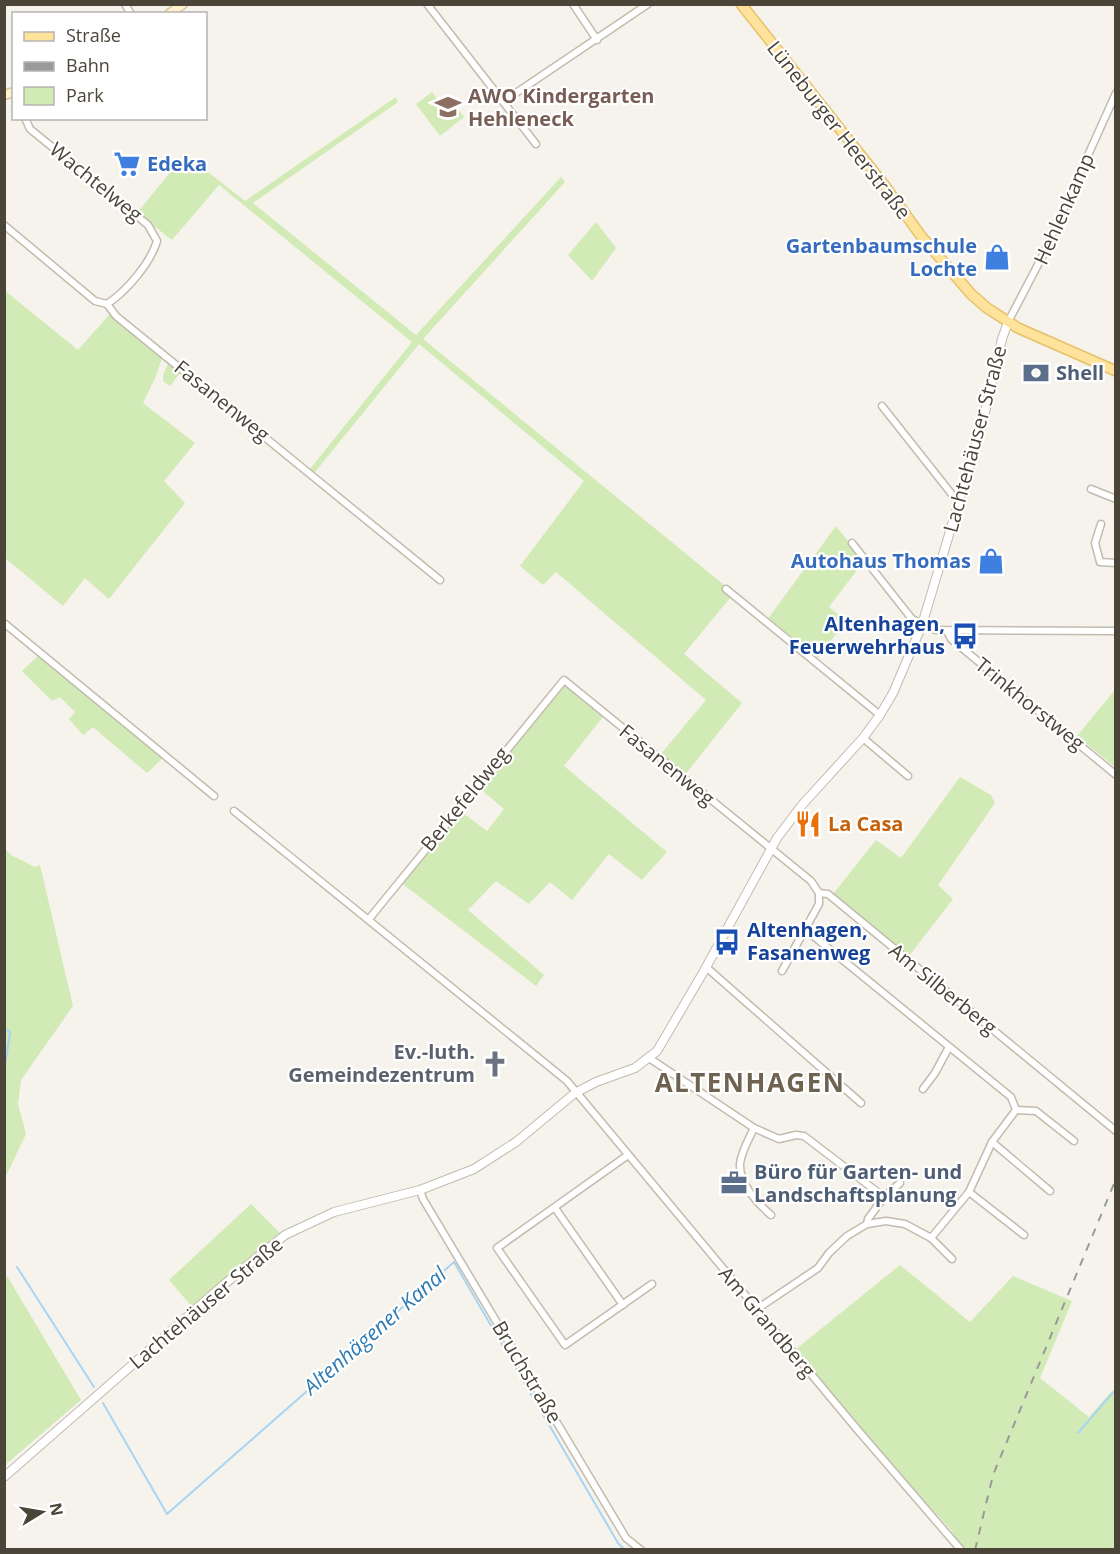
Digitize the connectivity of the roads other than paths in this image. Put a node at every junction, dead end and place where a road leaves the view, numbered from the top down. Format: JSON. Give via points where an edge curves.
{"nodes":[{"id":1,"x":427,"y":4,"type":"edge"},
{"id":2,"x":573,"y":4,"type":"edge"},
{"id":3,"x":648,"y":4,"type":"edge"},
{"id":4,"x":741,"y":4,"type":"edge"},
{"id":5,"x":597,"y":40,"type":"junction"},
{"id":6,"x":1116,"y":93,"type":"edge"},
{"id":7,"x":504,"y":101,"type":"junction"},
{"id":8,"x":26,"y":120,"type":"edge"},
{"id":9,"x":536,"y":144,"type":"dead end"},
{"id":10,"x":4,"y":225,"type":"edge"},
{"id":11,"x":107,"y":304,"type":"junction"},
{"id":12,"x":1008,"y":322,"type":"junction"},
{"id":13,"x":1116,"y":371,"type":"edge"},
{"id":14,"x":882,"y":406,"type":"dead end"},
{"id":15,"x":1091,"y":489,"type":"dead end"},
{"id":16,"x":960,"y":499,"type":"junction"},
{"id":17,"x":1116,"y":499,"type":"edge"},
{"id":18,"x":1101,"y":524,"type":"dead end"},
{"id":19,"x":852,"y":543,"type":"dead end"},
{"id":20,"x":1116,"y":563,"type":"edge"},
{"id":21,"x":440,"y":580,"type":"dead end"},
{"id":22,"x":726,"y":589,"type":"dead end"},
{"id":23,"x":4,"y":623,"type":"edge"},
{"id":24,"x":922,"y":625,"type":"junction"},
{"id":25,"x":947,"y":631,"type":"junction"},
{"id":26,"x":1116,"y":631,"type":"edge"},
{"id":27,"x":564,"y":680,"type":"joint"},
{"id":28,"x":880,"y":715,"type":"junction"},
{"id":29,"x":863,"y":738,"type":"junction"},
{"id":30,"x":1116,"y":775,"type":"edge"},
{"id":31,"x":908,"y":776,"type":"dead end"},
{"id":32,"x":214,"y":796,"type":"dead end"},
{"id":33,"x":234,"y":811,"type":"dead end"},
{"id":34,"x":770,"y":849,"type":"junction"},
{"id":35,"x":819,"y":893,"type":"junction"},
{"id":36,"x":369,"y":919,"type":"junction"},
{"id":37,"x":806,"y":930,"type":"junction"},
{"id":38,"x":706,"y":968,"type":"junction"},
{"id":39,"x":782,"y":971,"type":"dead end"},
{"id":40,"x":949,"y":1047,"type":"junction"},
{"id":41,"x":650,"y":1058,"type":"junction"},
{"id":42,"x":923,"y":1089,"type":"dead end"},
{"id":43,"x":574,"y":1093,"type":"junction"},
{"id":44,"x":861,"y":1103,"type":"dead end"},
{"id":45,"x":1016,"y":1110,"type":"junction"},
{"id":46,"x":754,"y":1128,"type":"junction"},
{"id":47,"x":1116,"y":1131,"type":"edge"},
{"id":48,"x":1074,"y":1141,"type":"dead end"},
{"id":49,"x":992,"y":1143,"type":"junction"},
{"id":50,"x":628,"y":1155,"type":"junction"},
{"id":51,"x":900,"y":1183,"type":"dead end"},
{"id":52,"x":420,"y":1190,"type":"junction"},
{"id":53,"x":1050,"y":1191,"type":"dead end"},
{"id":54,"x":969,"y":1192,"type":"junction"},
{"id":55,"x":884,"y":1197,"type":"junction"},
{"id":56,"x":555,"y":1208,"type":"junction"},
{"id":57,"x":771,"y":1215,"type":"dead end"},
{"id":58,"x":867,"y":1224,"type":"junction"},
{"id":59,"x":1024,"y":1235,"type":"dead end"},
{"id":60,"x":931,"y":1238,"type":"junction"},
{"id":61,"x":952,"y":1259,"type":"dead end"},
{"id":62,"x":652,"y":1284,"type":"dead end"},
{"id":63,"x":623,"y":1305,"type":"junction"},
{"id":64,"x":757,"y":1309,"type":"junction"},
{"id":65,"x":4,"y":1477,"type":"edge"},
{"id":66,"x":641,"y":1550,"type":"edge"},
{"id":67,"x":961,"y":1550,"type":"edge"}],
"edges":[{"from":1,"to":7,"type":"street"},
{"from":2,"to":5,"type":"street"},
{"from":3,"to":5,"type":"street"},
{"from":4,"to":12,"type":"main road","name":"Lüneburger Heerstraße","via":[[953,276]]},
{"from":5,"to":7,"type":"street"},
{"from":6,"to":12,"type":"street","name":"Hehlenkamp","via":[[1043,255]]},
{"from":7,"to":9,"type":"street"},
{"from":8,"to":11,"type":"street","name":"Wachtelweg","via":[[30,129],[148,225],[157,241],[153,254],[118,297]]},
{"from":10,"to":11,"type":"street","name":"Fasanenweg","via":[[95,301]]},
{"from":11,"to":21,"type":"street","name":"Fasanenweg","via":[[116,316]]},
{"from":12,"to":13,"type":"main road","name":"Lüneburger Heerstraße"},
{"from":12,"to":16,"type":"street","name":"Lachtehäuser Straße"},
{"from":14,"to":16,"type":"street","via":[[954,497]]},
{"from":15,"to":17,"type":"street"},
{"from":16,"to":24,"type":"street","name":"Lachtehäuser Straße"},
{"from":18,"to":20,"type":"street","via":[[1095,543],[1100,562]]},
{"from":19,"to":24,"type":"street","via":[[912,619]]},
{"from":22,"to":28,"type":"street"},
{"from":23,"to":32,"type":"street"},
{"from":24,"to":25,"type":"street"},
{"from":24,"to":28,"type":"street","name":"Lachtehäuser Straße"},
{"from":25,"to":26,"type":"street"},
{"from":25,"to":30,"type":"street","name":"Trinkhorstweg","via":[[951,639]]},
{"from":27,"to":34,"type":"street","name":"Fasanenweg"},
{"from":27,"to":36,"type":"street","name":"Berkefeldweg"},
{"from":28,"to":29,"type":"street","name":"Lachtehäuser Straße"},
{"from":29,"to":31,"type":"street"},
{"from":29,"to":34,"type":"street","name":"Lachtehäuser Straße","via":[[802,805]]},
{"from":33,"to":36,"type":"street"},
{"from":34,"to":35,"type":"street","name":"Am Silberberg","via":[[811,880]]},
{"from":34,"to":38,"type":"street","name":"Lachtehäuser Straße"},
{"from":35,"to":37,"type":"street","via":[[819,904]]},
{"from":35,"to":47,"type":"street","name":"Am Silberberg","via":[[828,894]]},
{"from":36,"to":43,"type":"street","via":[[567,1081]]},
{"from":37,"to":39,"type":"street"},
{"from":37,"to":40,"type":"street"},
{"from":38,"to":41,"type":"street","name":"Lachtehäuser Straße"},
{"from":38,"to":44,"type":"street"},
{"from":40,"to":42,"type":"street"},
{"from":40,"to":45,"type":"street","via":[[1011,1097]]},
{"from":41,"to":43,"type":"street","name":"Lachtehäuser Straße"},
{"from":41,"to":46,"type":"street"},
{"from":43,"to":50,"type":"street","name":"Am Grandberg"},
{"from":43,"to":52,"type":"street","name":"Lachtehäuser Straße","via":[[484,1164]]},
{"from":45,"to":48,"type":"street","via":[[1036,1111]]},
{"from":45,"to":49,"type":"street"},
{"from":46,"to":55,"type":"street","via":[[779,1139],[804,1136]]},
{"from":46,"to":57,"type":"street","via":[[740,1164],[742,1178],[758,1204]]},
{"from":49,"to":53,"type":"street"},
{"from":49,"to":54,"type":"street"},
{"from":50,"to":56,"type":"street"},
{"from":50,"to":64,"type":"street","name":"Am Grandberg"},
{"from":51,"to":55,"type":"street"},
{"from":52,"to":65,"type":"street","name":"Lachtehäuser Straße","via":[[334,1212],[285,1235]]},
{"from":52,"to":66,"type":"street","name":"Bruchstraße","via":[[626,1538]]},
{"from":54,"to":59,"type":"street"},
{"from":54,"to":60,"type":"street"},
{"from":55,"to":58,"type":"street"},
{"from":56,"to":63,"type":"street"},
{"from":56,"to":63,"type":"street","via":[[497,1248],[565,1345]]},
{"from":58,"to":60,"type":"street","via":[[904,1224]]},
{"from":58,"to":64,"type":"street","via":[[847,1236],[818,1268]]},
{"from":60,"to":61,"type":"street"},
{"from":62,"to":63,"type":"street"},
{"from":64,"to":67,"type":"street","name":"Am Grandberg"}]}
